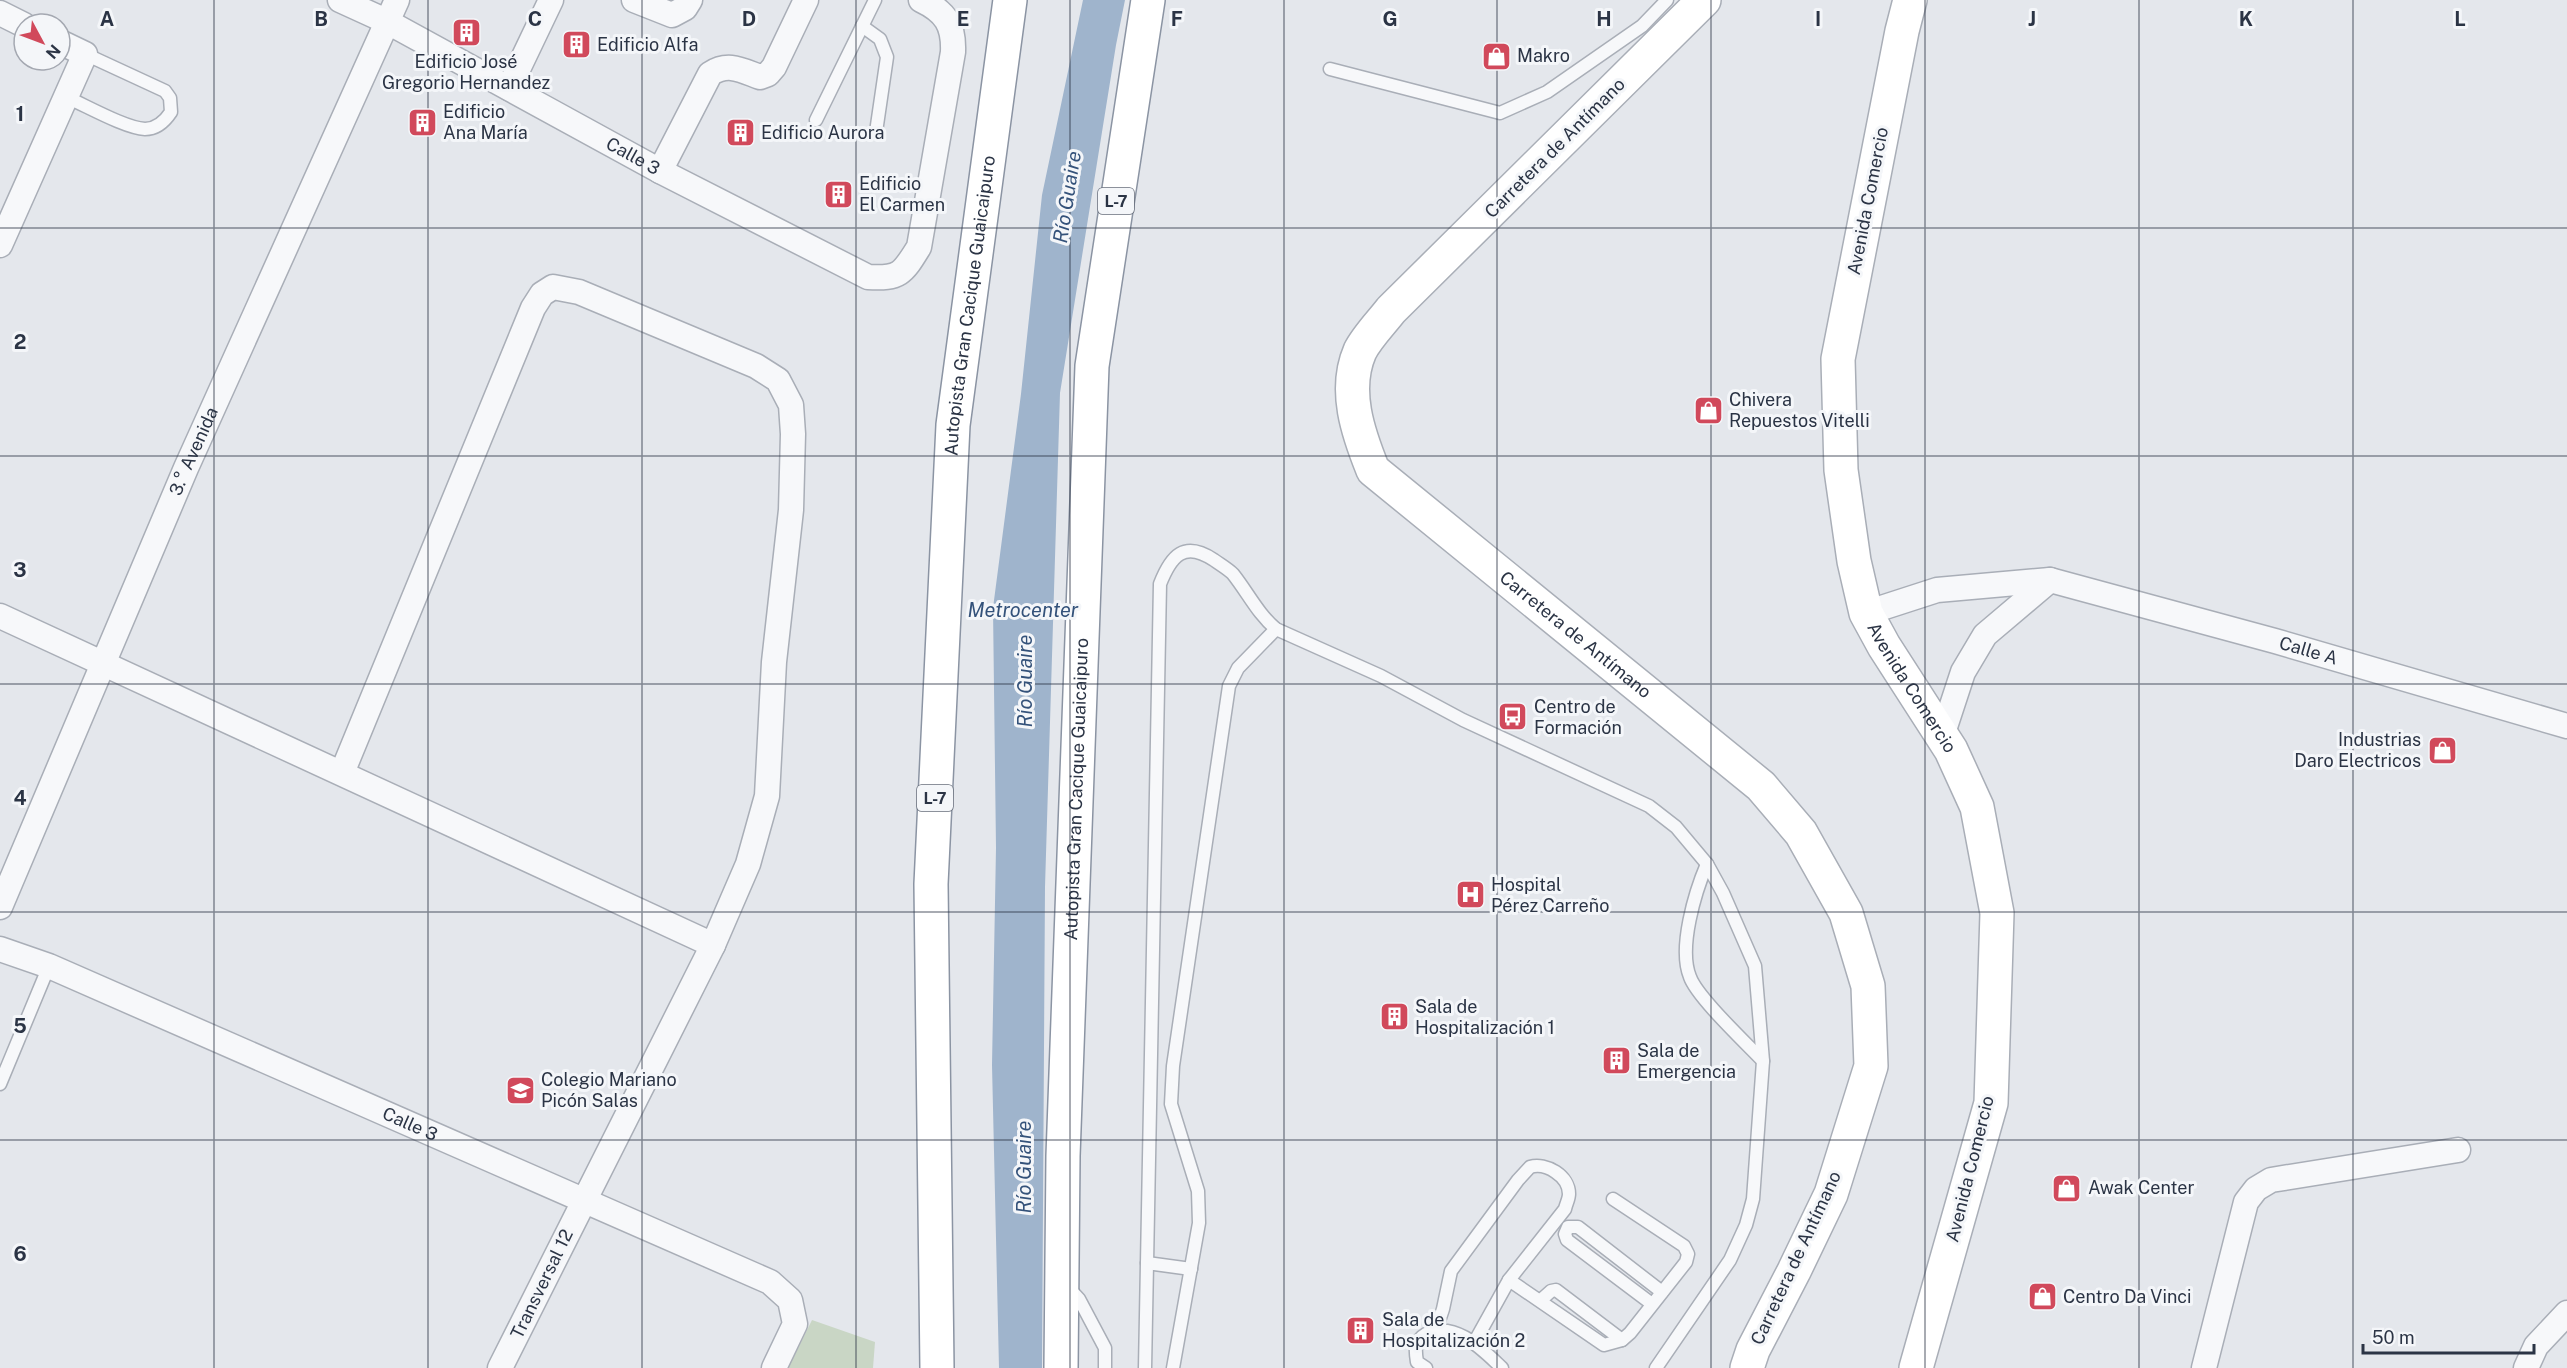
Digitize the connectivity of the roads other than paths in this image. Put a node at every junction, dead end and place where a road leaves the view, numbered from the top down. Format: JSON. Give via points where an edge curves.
{"nodes":[{"id":1,"x":340,"y":0,"type":"edge"},
{"id":2,"x":550,"y":0,"type":"edge"},
{"id":3,"x":634,"y":0,"type":"edge"},
{"id":4,"x":690,"y":0,"type":"edge"},
{"id":5,"x":806,"y":0,"type":"edge"},
{"id":6,"x":875,"y":0,"type":"edge"},
{"id":7,"x":921,"y":0,"type":"edge"},
{"id":8,"x":1010,"y":0,"type":"edge"},
{"id":9,"x":1148,"y":0,"type":"edge"},
{"id":10,"x":1667,"y":0,"type":"edge"},
{"id":11,"x":1704,"y":0,"type":"edge"},
{"id":12,"x":1910,"y":0,"type":"edge"},
{"id":13,"x":391,"y":11,"type":"edge"},
{"id":14,"x":862,"y":26,"type":"junction"},
{"id":15,"x":72,"y":48,"type":"edge"},
{"id":16,"x":85,"y":54,"type":"junction"},
{"id":17,"x":1330,"y":69,"type":"dead end"},
{"id":18,"x":509,"y":88,"type":"junction"},
{"id":19,"x":66,"y":97,"type":"junction"},
{"id":20,"x":816,"y":120,"type":"dead end"},
{"id":21,"x":876,"y":132,"type":"dead end"},
{"id":22,"x":660,"y":171,"type":"junction"},
{"id":23,"x":0,"y":245,"type":"edge"},
{"id":24,"x":2050,"y":580,"type":"junction"},
{"id":25,"x":1866,"y":613,"type":"junction"},
{"id":26,"x":0,"y":616,"type":"edge"},
{"id":27,"x":1276,"y":629,"type":"junction"},
{"id":28,"x":102,"y":665,"type":"junction"},
{"id":29,"x":2567,"y":726,"type":"edge"},
{"id":30,"x":1942,"y":736,"type":"junction"},
{"id":31,"x":342,"y":772,"type":"junction"},
{"id":32,"x":1707,"y":864,"type":"junction"},
{"id":33,"x":0,"y":907,"type":"edge"},
{"id":34,"x":713,"y":945,"type":"junction"},
{"id":35,"x":0,"y":949,"type":"edge"},
{"id":36,"x":50,"y":966,"type":"junction"},
{"id":37,"x":1763,"y":1061,"type":"junction"},
{"id":38,"x":0,"y":1084,"type":"edge"},
{"id":39,"x":2458,"y":1150,"type":"dead end"},
{"id":40,"x":1613,"y":1199,"type":"dead end"},
{"id":41,"x":583,"y":1200,"type":"junction"},
{"id":42,"x":1147,"y":1263,"type":"junction"},
{"id":43,"x":1191,"y":1269,"type":"junction"},
{"id":44,"x":1509,"y":1280,"type":"junction"},
{"id":45,"x":1062,"y":1281,"type":"junction"},
{"id":46,"x":1662,"y":1292,"type":"junction"},
{"id":47,"x":1652,"y":1304,"type":"junction"},
{"id":48,"x":2567,"y":1313,"type":"edge"},
{"id":49,"x":1436,"y":1330,"type":"junction"},
{"id":50,"x":1474,"y":1343,"type":"junction"},
{"id":51,"x":500,"y":1368,"type":"edge"},
{"id":52,"x":774,"y":1368,"type":"edge"},
{"id":53,"x":937,"y":1368,"type":"edge"},
{"id":54,"x":1061,"y":1368,"type":"edge"},
{"id":55,"x":1105,"y":1368,"type":"edge"},
{"id":56,"x":1145,"y":1368,"type":"edge"},
{"id":57,"x":1173,"y":1368,"type":"edge"},
{"id":58,"x":1426,"y":1368,"type":"edge"},
{"id":59,"x":1502,"y":1368,"type":"edge"},
{"id":60,"x":1656,"y":1368,"type":"edge"},
{"id":61,"x":1747,"y":1368,"type":"edge"},
{"id":62,"x":1916,"y":1368,"type":"edge"},
{"id":63,"x":2204,"y":1368,"type":"edge"},
{"id":64,"x":2526,"y":1368,"type":"edge"}],
"edges":[{"from":1,"to":13,"type":"street","name":"Calle 3"},
{"from":2,"to":18,"type":"street"},
{"from":3,"to":4,"type":"street","via":[[672,15]]},
{"from":5,"to":22,"type":"street","via":[[768,74],[760,77],[731,66],[710,74]]},
{"from":6,"to":14,"type":"lane"},
{"from":7,"to":22,"type":"street","name":"Calle 3","via":[[949,21],[954,35],[919,247],[906,269],[888,278],[868,277]]},
{"from":8,"to":53,"type":"main road","name":"Autopista Gran Cacique Guaicaipuro","number":"L-7","via":[[953,425],[931,884]]},
{"from":9,"to":45,"type":"main road","name":"Autopista Gran Cacique Guaicaipuro","number":"L-7","via":[[1092,366],[1063,1156]]},
{"from":10,"to":17,"type":"lane","via":[[1642,26],[1547,92],[1500,113]]},
{"from":11,"to":61,"type":"main road","name":"Carretera de Antímano","via":[[1391,310],[1361,351],[1351,384],[1362,442],[1373,470],[1761,786],[1801,834],[1846,913],[1868,986],[1871,1066],[1831,1194]]},
{"from":12,"to":25,"type":"main road","name":"Avenida Comercio","via":[[1838,359],[1841,470]]},
{"from":13,"to":18,"type":"street","name":"Calle 3"},
{"from":13,"to":28,"type":"street","name":"3.° Avenida"},
{"from":14,"to":20,"type":"lane"},
{"from":14,"to":21,"type":"lane","via":[[880,39],[887,57]]},
{"from":15,"to":16,"type":"street"},
{"from":16,"to":19,"type":"street"},
{"from":16,"to":19,"type":"lane","via":[[165,91],[171,112],[160,125],[145,129]]},
{"from":18,"to":22,"type":"street","name":"Calle 3"},
{"from":19,"to":23,"type":"street"},
{"from":24,"to":25,"type":"street","name":"Calle A","via":[[1937,590]]},
{"from":24,"to":29,"type":"street","name":"Calle A"},
{"from":24,"to":30,"type":"street","via":[[1985,635],[1963,672]]},
{"from":25,"to":30,"type":"main road","name":"Avenida Comercio"},
{"from":26,"to":28,"type":"street"},
{"from":27,"to":32,"type":"lane","via":[[1649,806],[1676,827]]},
{"from":27,"to":42,"type":"lane","via":[[1264,619],[1231,572],[1203,553],[1178,554],[1167,566],[1160,584]]},
{"from":27,"to":43,"type":"lane","via":[[1238,669],[1229,686],[1173,1066],[1171,1104],[1198,1191],[1199,1223]]},
{"from":28,"to":31,"type":"street"},
{"from":28,"to":33,"type":"street","name":"3.° Avenida"},
{"from":30,"to":62,"type":"main road","name":"Avenida Comercio","via":[[1977,807],[1997,913],[1990,1103]]},
{"from":31,"to":34,"type":"street"},
{"from":31,"to":34,"type":"street","name":"Transversal 12","via":[[542,294],[553,287],[579,292],[756,366],[778,380],[791,405],[791,510],[774,662],[767,796],[748,864]]},
{"from":32,"to":37,"type":"lane","via":[[1755,966]]},
{"from":32,"to":37,"type":"lane","via":[[1693,897],[1687,962],[1690,978]]},
{"from":34,"to":41,"type":"street","name":"Transversal 12"},
{"from":35,"to":36,"type":"street","name":"Calle 3"},
{"from":36,"to":38,"type":"lane"},
{"from":36,"to":41,"type":"street","name":"Calle 3"},
{"from":37,"to":60,"type":"lane","via":[[1753,1198],[1746,1225],[1730,1260]]},
{"from":39,"to":63,"type":"street","via":[[2271,1180],[2256,1189],[2246,1202]]},
{"from":40,"to":46,"type":"lane","via":[[1684,1246],[1686,1262]]},
{"from":41,"to":51,"type":"street","name":"Transversal 12"},
{"from":41,"to":52,"type":"street","name":"Calle 3","via":[[770,1282],[790,1300],[795,1324]]},
{"from":42,"to":43,"type":"lane"},
{"from":42,"to":56,"type":"lane"},
{"from":43,"to":57,"type":"lane"},
{"from":44,"to":47,"type":"lane","via":[[1604,1345],[1622,1340]]},
{"from":44,"to":49,"type":"lane","via":[[1569,1197],[1563,1180],[1544,1166],[1530,1167],[1451,1271]]},
{"from":44,"to":50,"type":"lane"},
{"from":45,"to":54,"type":"main road","name":"Autopista Gran Cacique Guaicaipuro","number":"L-7"},
{"from":45,"to":55,"type":"lane","via":[[1079,1299],[1105,1348]]},
{"from":46,"to":47,"type":"lane"},
{"from":46,"to":47,"type":"lane","via":[[1578,1227],[1568,1227],[1568,1240]]},
{"from":48,"to":64,"type":"street","via":[[2536,1346]]},
{"from":49,"to":50,"type":"lane"},
{"from":49,"to":58,"type":"lane","via":[[1420,1338],[1415,1347],[1417,1362]]},
{"from":50,"to":59,"type":"lane"}]}
